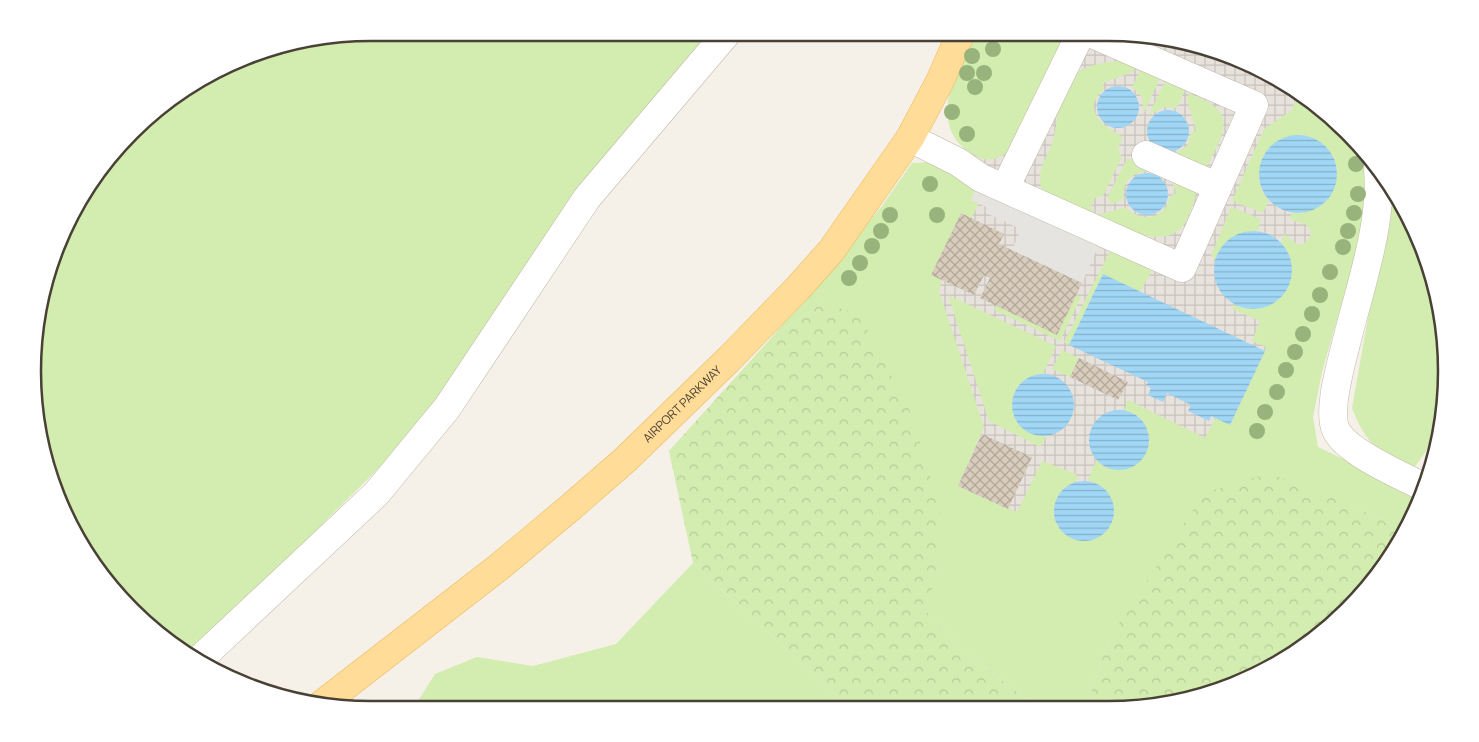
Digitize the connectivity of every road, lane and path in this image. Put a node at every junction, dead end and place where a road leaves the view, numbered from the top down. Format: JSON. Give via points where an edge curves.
{"nodes":[{"id":1,"x":720,"y":41,"type":"edge"},
{"id":2,"x":957,"y":41,"type":"edge"},
{"id":3,"x":1077,"y":41,"type":"edge"},
{"id":4,"x":1108,"y":41,"type":"edge"},
{"id":5,"x":910,"y":138,"type":"junction"},
{"id":6,"x":1146,"y":155,"type":"dead end"},
{"id":7,"x":1379,"y":183,"type":"edge"},
{"id":8,"x":1218,"y":187,"type":"junction"},
{"id":9,"x":1005,"y":188,"type":"junction"},
{"id":10,"x":1418,"y":484,"type":"edge"},
{"id":11,"x":204,"y":655,"type":"edge"},
{"id":12,"x":330,"y":698,"type":"edge"}],
"edges":[{"from":1,"to":11,"type":"lane","via":[[587,198],[447,408],[376,494]]},
{"from":2,"to":5,"type":"main road","name":"AIRPORT PARKWAY"},
{"from":3,"to":9,"type":"lane"},
{"from":4,"to":8,"type":"lane","via":[[1254,105]]},
{"from":5,"to":9,"type":"lane"},
{"from":5,"to":12,"type":"main road","name":"AIRPORT PARKWAY","via":[[831,251],[729,359],[625,460],[499,567]]},
{"from":6,"to":8,"type":"lane"},
{"from":7,"to":10,"type":"lane","via":[[1372,238],[1334,395],[1335,429],[1350,446]]},
{"from":8,"to":9,"type":"lane","via":[[1182,268]]}]}
